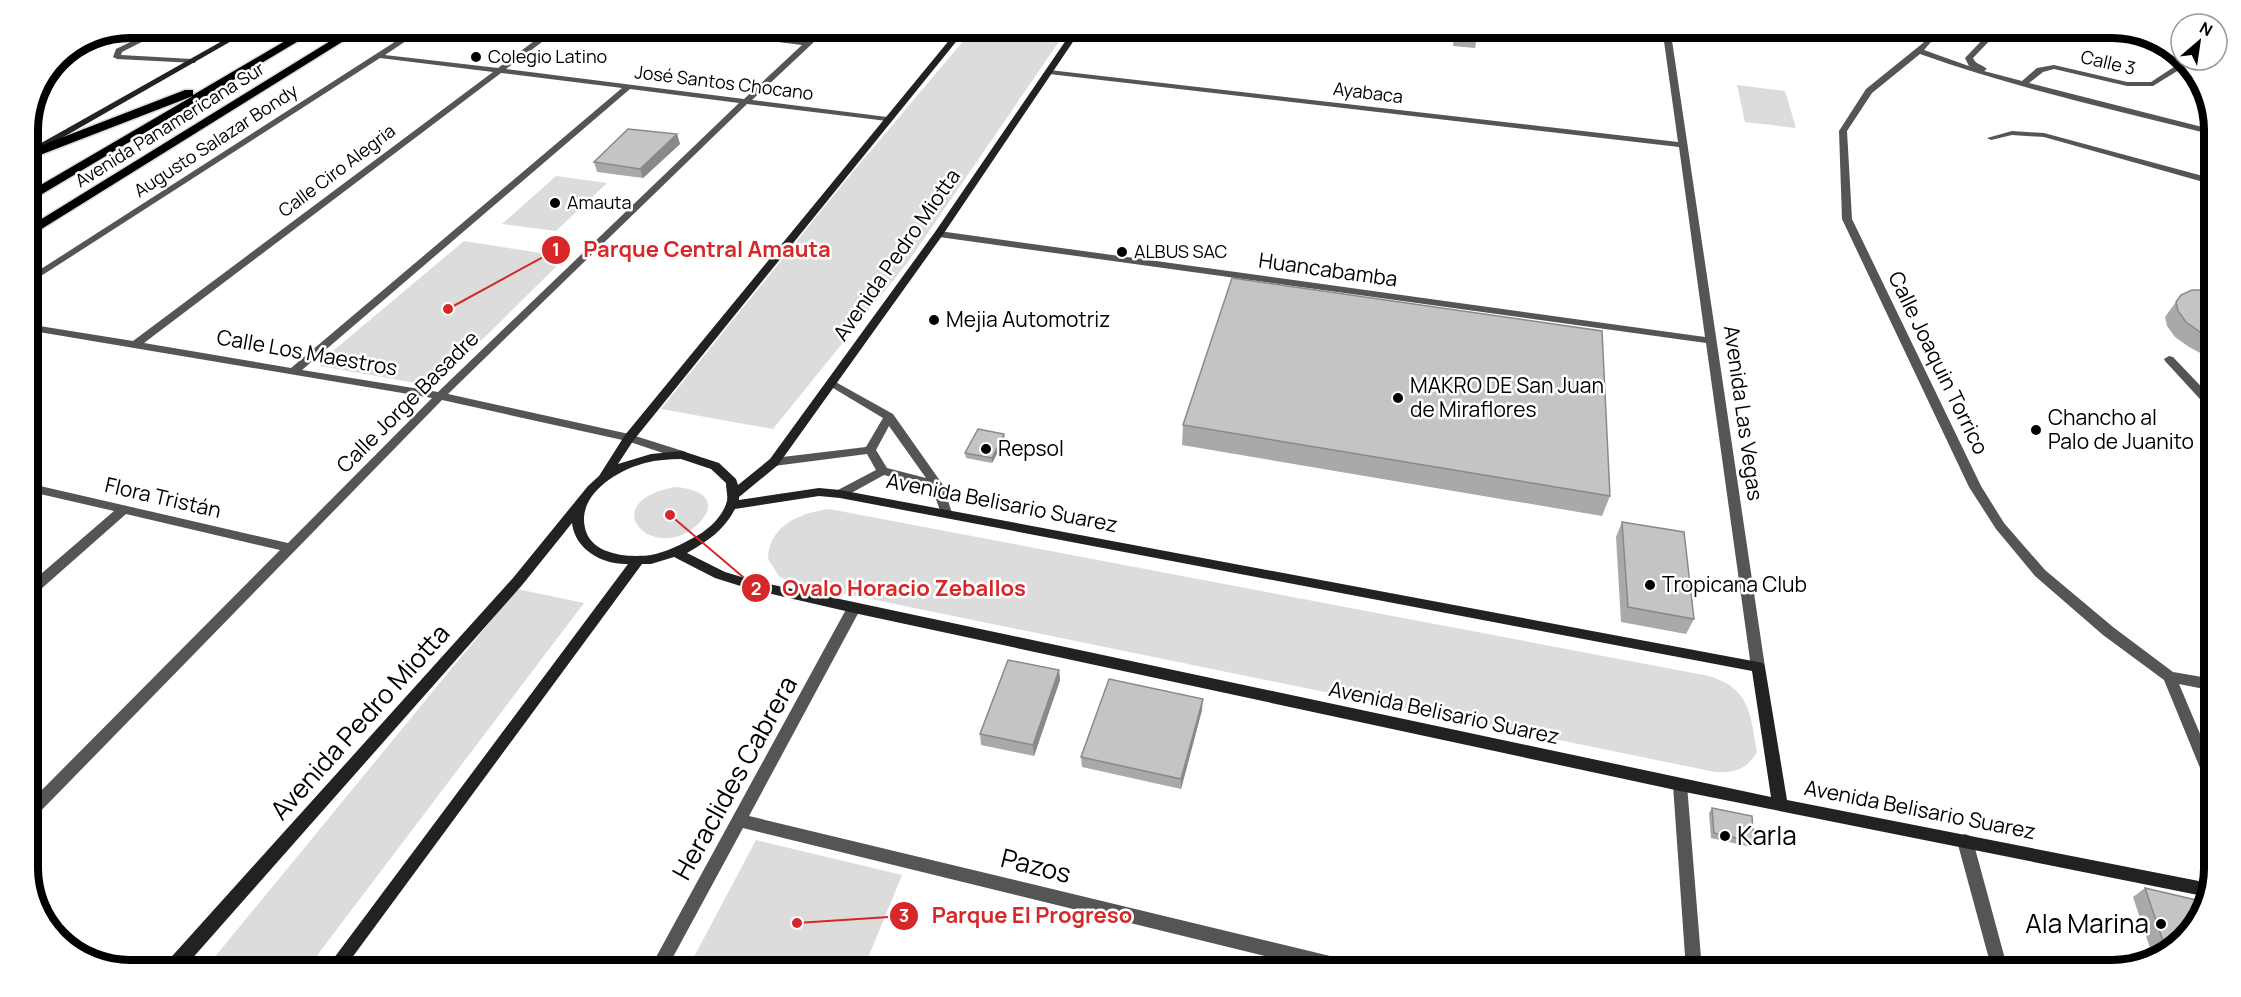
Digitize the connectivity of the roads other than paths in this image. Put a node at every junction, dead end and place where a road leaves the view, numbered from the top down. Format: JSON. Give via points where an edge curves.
{"nodes":[{"id":1,"x":145,"y":38,"type":"edge"},
{"id":2,"x":233,"y":38,"type":"edge"},
{"id":3,"x":298,"y":38,"type":"edge"},
{"id":4,"x":343,"y":38,"type":"edge"},
{"id":5,"x":406,"y":38,"type":"edge"},
{"id":6,"x":543,"y":38,"type":"edge"},
{"id":7,"x":761,"y":38,"type":"edge"},
{"id":8,"x":814,"y":38,"type":"edge"},
{"id":9,"x":955,"y":38,"type":"edge"},
{"id":10,"x":1072,"y":38,"type":"edge"},
{"id":11,"x":1668,"y":38,"type":"edge"},
{"id":12,"x":1931,"y":38,"type":"edge"},
{"id":13,"x":1988,"y":38,"type":"edge"},
{"id":14,"x":808,"y":44,"type":"junction"},
{"id":15,"x":1920,"y":51,"type":"junction"},
{"id":16,"x":379,"y":56,"type":"junction"},
{"id":17,"x":192,"y":61,"type":"junction"},
{"id":18,"x":498,"y":70,"type":"junction"},
{"id":19,"x":241,"y":72,"type":"junction"},
{"id":20,"x":1049,"y":72,"type":"junction"},
{"id":21,"x":2172,"y":72,"type":"edge"},
{"id":22,"x":1999,"y":77,"type":"junction"},
{"id":23,"x":2023,"y":84,"type":"junction"},
{"id":24,"x":628,"y":87,"type":"junction"},
{"id":25,"x":746,"y":101,"type":"junction"},
{"id":26,"x":887,"y":119,"type":"junction"},
{"id":27,"x":2203,"y":130,"type":"edge"},
{"id":28,"x":1991,"y":138,"type":"dead end"},
{"id":29,"x":1683,"y":145,"type":"junction"},
{"id":30,"x":38,"y":149,"type":"edge"},
{"id":31,"x":38,"y":151,"type":"edge"},
{"id":32,"x":2203,"y":179,"type":"edge"},
{"id":33,"x":38,"y":192,"type":"edge"},
{"id":34,"x":38,"y":227,"type":"edge"},
{"id":35,"x":939,"y":234,"type":"junction"},
{"id":36,"x":38,"y":275,"type":"edge"},
{"id":37,"x":38,"y":329,"type":"edge"},
{"id":38,"x":1711,"y":341,"type":"junction"},
{"id":39,"x":136,"y":344,"type":"junction"},
{"id":40,"x":2169,"y":358,"type":"dead end"},
{"id":41,"x":294,"y":371,"type":"junction"},
{"id":42,"x":832,"y":383,"type":"junction"},
{"id":43,"x":2203,"y":395,"type":"edge"},
{"id":44,"x":440,"y":396,"type":"junction"},
{"id":45,"x":889,"y":417,"type":"junction"},
{"id":46,"x":629,"y":438,"type":"junction"},
{"id":47,"x":870,"y":450,"type":"junction"},
{"id":48,"x":682,"y":455,"type":"junction"},
{"id":49,"x":774,"y":462,"type":"junction"},
{"id":50,"x":883,"y":471,"type":"junction"},
{"id":51,"x":603,"y":478,"type":"junction"},
{"id":52,"x":937,"y":484,"type":"junction"},
{"id":53,"x":38,"y":489,"type":"edge"},
{"id":54,"x":840,"y":495,"type":"junction"},
{"id":55,"x":733,"y":500,"type":"junction"},
{"id":56,"x":582,"y":503,"type":"junction"},
{"id":57,"x":124,"y":509,"type":"junction"},
{"id":58,"x":946,"y":513,"type":"junction"},
{"id":59,"x":291,"y":548,"type":"junction"},
{"id":60,"x":677,"y":553,"type":"junction"},
{"id":61,"x":638,"y":561,"type":"junction"},
{"id":62,"x":38,"y":584,"type":"edge"},
{"id":63,"x":855,"y":608,"type":"junction"},
{"id":64,"x":1758,"y":667,"type":"junction"},
{"id":65,"x":2169,"y":677,"type":"junction"},
{"id":66,"x":2204,"y":683,"type":"edge"},
{"id":67,"x":2204,"y":761,"type":"edge"},
{"id":68,"x":1680,"y":784,"type":"junction"},
{"id":69,"x":38,"y":804,"type":"edge"},
{"id":70,"x":1780,"y":804,"type":"junction"},
{"id":71,"x":739,"y":820,"type":"junction"},
{"id":72,"x":1965,"y":841,"type":"junction"},
{"id":73,"x":2201,"y":888,"type":"edge"},
{"id":74,"x":180,"y":960,"type":"edge"},
{"id":75,"x":340,"y":960,"type":"edge"},
{"id":76,"x":662,"y":960,"type":"edge"},
{"id":77,"x":1314,"y":960,"type":"edge"},
{"id":78,"x":1693,"y":960,"type":"edge"},
{"id":79,"x":1997,"y":960,"type":"edge"}],
"edges":[{"from":1,"to":17,"type":"street","via":[[119,51],[117,57]]},
{"from":2,"to":17,"type":"main road"},
{"from":3,"to":19,"type":"highway","name":"Avenida Panamericana Sur"},
{"from":4,"to":34,"type":"highway","name":"Avenida Panamericana Sur"},
{"from":5,"to":16,"type":"street","name":"Augusto Salazar Bondy"},
{"from":6,"to":18,"type":"street","name":"Calle Ciro Alegria"},
{"from":7,"to":14,"type":"street"},
{"from":8,"to":14,"type":"street","name":"Calle Jorge Basadre"},
{"from":9,"to":26,"type":"main road"},
{"from":10,"to":20,"type":"main road","name":"Avenida Pedro Miotta"},
{"from":11,"to":29,"type":"street","name":"Avenida Las Vegas"},
{"from":12,"to":15,"type":"street","name":"Calle Joaquin Torrico"},
{"from":13,"to":22,"type":"street","via":[[1969,58],[1976,66]]},
{"from":14,"to":25,"type":"street","name":"Calle Jorge Basadre"},
{"from":15,"to":22,"type":"street"},
{"from":15,"to":65,"type":"street","name":"Calle Joaquin Torrico","via":[[1869,91],[1843,131],[1847,219],[1975,487],[2000,526],[2040,573]]},
{"from":16,"to":18,"type":"street","name":"José Santos Chocano"},
{"from":16,"to":36,"type":"street","name":"Augusto Salazar Bondy"},
{"from":17,"to":30,"type":"main road"},
{"from":18,"to":24,"type":"street","name":"José Santos Chocano"},
{"from":18,"to":39,"type":"street","name":"Calle Ciro Alegria"},
{"from":19,"to":31,"type":"highway"},
{"from":19,"to":33,"type":"highway","name":"Avenida Panamericana Sur"},
{"from":20,"to":29,"type":"street","name":"Ayabaca"},
{"from":20,"to":35,"type":"main road","name":"Avenida Pedro Miotta"},
{"from":21,"to":23,"type":"street","name":"Calle 3","via":[[2153,84],[2127,84],[2054,67],[2040,70]]},
{"from":22,"to":23,"type":"street"},
{"from":23,"to":27,"type":"street"},
{"from":24,"to":25,"type":"street","name":"José Santos Chocano"},
{"from":24,"to":41,"type":"street"},
{"from":25,"to":26,"type":"street","name":"José Santos Chocano"},
{"from":25,"to":44,"type":"street","name":"Calle Jorge Basadre"},
{"from":26,"to":46,"type":"main road"},
{"from":28,"to":32,"type":"street","via":[[2012,133],[2044,135]]},
{"from":29,"to":38,"type":"street","name":"Avenida Las Vegas"},
{"from":35,"to":38,"type":"street","name":"Huancabamba"},
{"from":35,"to":42,"type":"main road","name":"Avenida Pedro Miotta"},
{"from":37,"to":39,"type":"street","name":"Calle Los Maestros"},
{"from":38,"to":64,"type":"street","name":"Avenida Las Vegas"},
{"from":39,"to":41,"type":"street","name":"Calle Los Maestros"},
{"from":40,"to":43,"type":"street"},
{"from":41,"to":44,"type":"street","name":"Calle Los Maestros"},
{"from":42,"to":45,"type":"street"},
{"from":42,"to":49,"type":"main road","name":"Avenida Pedro Miotta"},
{"from":44,"to":46,"type":"street","name":"Calle Los Maestros"},
{"from":44,"to":59,"type":"street","name":"Calle Jorge Basadre"},
{"from":45,"to":47,"type":"street"},
{"from":45,"to":52,"type":"street"},
{"from":46,"to":48,"type":"street","name":"Calle Los Maestros"},
{"from":46,"to":51,"type":"main road"},
{"from":47,"to":49,"type":"street"},
{"from":47,"to":50,"type":"street"},
{"from":48,"to":51,"type":"main road","via":[[641,460]]},
{"from":48,"to":55,"type":"main road","via":[[703,459],[719,468],[730,480]]},
{"from":49,"to":55,"type":"main road","name":"Avenida Pedro Miotta"},
{"from":50,"to":52,"type":"street"},
{"from":50,"to":54,"type":"street"},
{"from":51,"to":56,"type":"main road"},
{"from":52,"to":58,"type":"street"},
{"from":53,"to":57,"type":"street","name":"Flora Tristán"},
{"from":54,"to":55,"type":"main road","name":"Avenida Belisario Suarez","via":[[819,492]]},
{"from":54,"to":58,"type":"main road","name":"Avenida Belisario Suarez"},
{"from":55,"to":60,"type":"main road","via":[[718,527]]},
{"from":56,"to":61,"type":"main road","via":[[577,515],[581,539],[611,558]]},
{"from":56,"to":74,"type":"main road","name":"Avenida Pedro Miotta","via":[[518,581]]},
{"from":57,"to":59,"type":"street","name":"Flora Tristán"},
{"from":57,"to":62,"type":"street"},
{"from":58,"to":64,"type":"main road","name":"Avenida Belisario Suarez"},
{"from":59,"to":69,"type":"street","name":"Calle Jorge Basadre"},
{"from":60,"to":61,"type":"main road"},
{"from":60,"to":63,"type":"main road","name":"Avenida Belisario Suarez","via":[[720,575],[755,586]]},
{"from":61,"to":75,"type":"main road"},
{"from":63,"to":68,"type":"main road","name":"Avenida Belisario Suarez"},
{"from":63,"to":71,"type":"street","name":"Heraclides Cabrera"},
{"from":64,"to":70,"type":"main road","name":"Avenida Las Vegas"},
{"from":65,"to":66,"type":"street"},
{"from":65,"to":67,"type":"street"},
{"from":68,"to":70,"type":"main road","name":"Avenida Belisario Suarez"},
{"from":68,"to":78,"type":"street"},
{"from":70,"to":72,"type":"main road","name":"Avenida Belisario Suarez"},
{"from":71,"to":76,"type":"street","name":"Heraclides Cabrera"},
{"from":71,"to":77,"type":"street","name":"Pazos"},
{"from":72,"to":73,"type":"main road","name":"Avenida Belisario Suarez"},
{"from":72,"to":79,"type":"street"}]}
